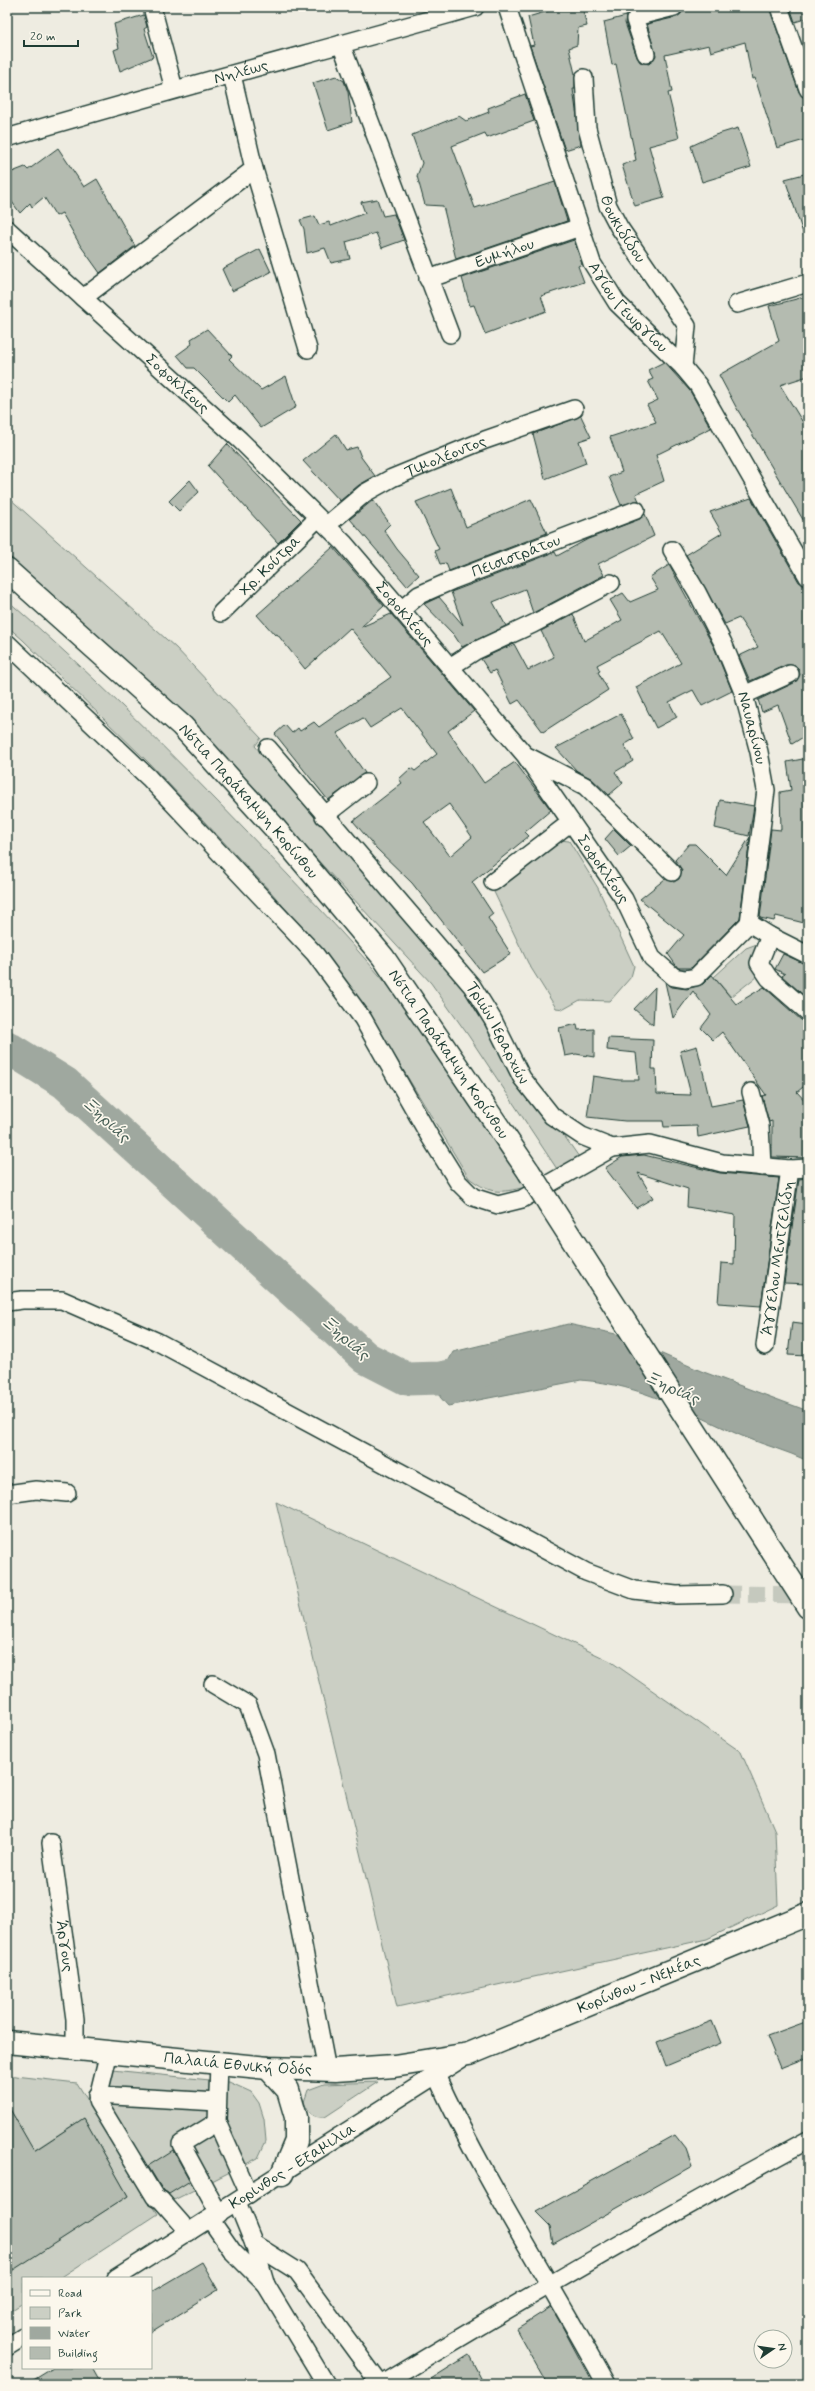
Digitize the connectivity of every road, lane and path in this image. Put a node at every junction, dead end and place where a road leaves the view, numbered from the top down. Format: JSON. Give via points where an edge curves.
{"nodes":[{"id":1,"x":152,"y":7,"type":"edge"},
{"id":2,"x":475,"y":7,"type":"edge"},
{"id":3,"x":507,"y":7,"type":"edge"},
{"id":4,"x":674,"y":7,"type":"edge"},
{"id":5,"x":779,"y":7,"type":"edge"},
{"id":6,"x":341,"y":44,"type":"junction"},
{"id":7,"x":646,"y":54,"type":"dead end"},
{"id":8,"x":232,"y":75,"type":"junction"},
{"id":9,"x":584,"y":78,"type":"dead end"},
{"id":10,"x":174,"y":88,"type":"junction"},
{"id":11,"x":808,"y":89,"type":"edge"},
{"id":12,"x":7,"y":138,"type":"edge"},
{"id":13,"x":254,"y":169,"type":"junction"},
{"id":14,"x":580,"y":227,"type":"junction"},
{"id":15,"x":7,"y":229,"type":"edge"},
{"id":16,"x":428,"y":279,"type":"junction"},
{"id":17,"x":808,"y":283,"type":"edge"},
{"id":18,"x":83,"y":298,"type":"junction"},
{"id":19,"x":737,"y":304,"type":"dead end"},
{"id":20,"x":450,"y":334,"type":"dead end"},
{"id":21,"x":308,"y":349,"type":"dead end"},
{"id":22,"x":683,"y":367,"type":"junction"},
{"id":23,"x":574,"y":408,"type":"dead end"},
{"id":24,"x":636,"y":510,"type":"dead end"},
{"id":25,"x":323,"y":521,"type":"junction"},
{"id":26,"x":672,"y":550,"type":"dead end"},
{"id":27,"x":7,"y":570,"type":"edge"},
{"id":28,"x":808,"y":577,"type":"edge"},
{"id":29,"x":611,"y":583,"type":"dead end"},
{"id":30,"x":401,"y":610,"type":"junction"},
{"id":31,"x":220,"y":613,"type":"dead end"},
{"id":32,"x":7,"y":643,"type":"edge"},
{"id":33,"x":450,"y":667,"type":"junction"},
{"id":34,"x":790,"y":674,"type":"dead end"},
{"id":35,"x":744,"y":696,"type":"junction"},
{"id":36,"x":268,"y":748,"type":"dead end"},
{"id":37,"x":525,"y":754,"type":"junction"},
{"id":38,"x":366,"y":783,"type":"dead end"},
{"id":39,"x":324,"y":816,"type":"junction"},
{"id":40,"x":571,"y":822,"type":"junction"},
{"id":41,"x":672,"y":872,"type":"dead end"},
{"id":42,"x":493,"y":882,"type":"dead end"},
{"id":43,"x":749,"y":923,"type":"junction"},
{"id":44,"x":770,"y":936,"type":"junction"},
{"id":45,"x":808,"y":955,"type":"edge"},
{"id":46,"x":808,"y":1012,"type":"edge"},
{"id":47,"x":751,"y":1092,"type":"dead end"},
{"id":48,"x":612,"y":1148,"type":"junction"},
{"id":49,"x":762,"y":1167,"type":"junction"},
{"id":50,"x":808,"y":1168,"type":"edge"},
{"id":51,"x":790,"y":1169,"type":"junction"},
{"id":52,"x":7,"y":1302,"type":"edge"},
{"id":53,"x":765,"y":1346,"type":"dead end"},
{"id":54,"x":67,"y":1493,"type":"dead end"},
{"id":55,"x":7,"y":1494,"type":"edge"},
{"id":56,"x":723,"y":1594,"type":"tunnel mouth"},
{"id":57,"x":808,"y":1607,"type":"edge"},
{"id":58,"x":213,"y":1684,"type":"dead end"},
{"id":59,"x":51,"y":1843,"type":"dead end"},
{"id":60,"x":804,"y":1919,"type":"edge"},
{"id":61,"x":7,"y":2042,"type":"edge"},
{"id":62,"x":75,"y":2049,"type":"junction"},
{"id":63,"x":109,"y":2052,"type":"junction"},
{"id":64,"x":469,"y":2054,"type":"junction"},
{"id":65,"x":218,"y":2063,"type":"junction"},
{"id":66,"x":268,"y":2068,"type":"junction"},
{"id":67,"x":327,"y":2070,"type":"junction"},
{"id":68,"x":436,"y":2075,"type":"junction"},
{"id":69,"x":98,"y":2093,"type":"junction"},
{"id":70,"x":217,"y":2102,"type":"junction"},
{"id":71,"x":216,"y":2122,"type":"junction"},
{"id":72,"x":808,"y":2140,"type":"edge"},
{"id":73,"x":282,"y":2174,"type":"junction"},
{"id":74,"x":243,"y":2198,"type":"junction"},
{"id":75,"x":215,"y":2216,"type":"junction"},
{"id":76,"x":189,"y":2232,"type":"junction"},
{"id":77,"x":254,"y":2244,"type":"junction"},
{"id":78,"x":118,"y":2277,"type":"edge"},
{"id":79,"x":550,"y":2283,"type":"junction"},
{"id":80,"x":266,"y":2285,"type":"junction"},
{"id":81,"x":22,"y":2338,"type":"edge"},
{"id":82,"x":7,"y":2347,"type":"edge"},
{"id":83,"x":326,"y":2384,"type":"edge"},
{"id":84,"x":380,"y":2384,"type":"edge"},
{"id":85,"x":383,"y":2384,"type":"edge"},
{"id":86,"x":606,"y":2384,"type":"edge"}],
"edges":[{"from":1,"to":10,"type":"street"},
{"from":2,"to":6,"type":"street","name":"Νηλέως"},
{"from":3,"to":14,"type":"street","name":"Αγίου Γεωργίου"},
{"from":4,"to":7,"type":"street","via":[[639,16],[635,20]]},
{"from":5,"to":11,"type":"street"},
{"from":6,"to":8,"type":"street","name":"Νηλέως"},
{"from":6,"to":16,"type":"street"},
{"from":8,"to":10,"type":"street","name":"Νηλέως"},
{"from":8,"to":13,"type":"street"},
{"from":9,"to":22,"type":"street","name":"Θουκιδίδου","via":[[587,128],[608,206],[619,227],[688,326]]},
{"from":10,"to":12,"type":"street","name":"Νηλέως"},
{"from":13,"to":18,"type":"street"},
{"from":13,"to":21,"type":"street"},
{"from":14,"to":16,"type":"street","name":"Ευμήλου"},
{"from":14,"to":22,"type":"street","name":"Αγίου Γεωργίου","via":[[592,263],[617,302]]},
{"from":15,"to":18,"type":"street","name":"Σοφοκλέους"},
{"from":16,"to":20,"type":"street"},
{"from":17,"to":19,"type":"street"},
{"from":18,"to":25,"type":"street","name":"Σοφοκλέους","via":[[240,440]]},
{"from":22,"to":28,"type":"street","name":"Αγίου Γεωργίου","via":[[698,386]]},
{"from":23,"to":25,"type":"street","name":"Τιμολέοντος","via":[[485,440],[392,478]]},
{"from":24,"to":30,"type":"street","name":"Πεισιστράτου","via":[[452,580],[419,595]]},
{"from":25,"to":30,"type":"street","name":"Σοφοκλέους"},
{"from":25,"to":31,"type":"street","name":"Χρ. Κούτρα"},
{"from":26,"to":35,"type":"street","name":"Ναυαρίνου","via":[[711,619]]},
{"from":27,"to":57,"type":"main road","name":"Νότια Παράκαμψη Κορίνθου","bridge":true,"via":[[182,726],[230,777],[383,957],[529,1172]]},
{"from":29,"to":33,"type":"street","via":[[475,651]]},
{"from":30,"to":33,"type":"street","name":"Σοφοκλέους"},
{"from":32,"to":48,"type":"street","via":[[149,778],[315,954],[363,1019],[458,1182],[474,1197],[498,1205],[522,1199]]},
{"from":33,"to":37,"type":"street","name":"Σοφοκλέους"},
{"from":34,"to":35,"type":"street"},
{"from":35,"to":43,"type":"street","name":"Ναυαρίνου","via":[[766,790]]},
{"from":36,"to":39,"type":"street","name":"Τριών Ιεραρχών"},
{"from":37,"to":40,"type":"street","name":"Σοφοκλέους"},
{"from":37,"to":41,"type":"street","via":[[585,786]]},
{"from":38,"to":39,"type":"street"},
{"from":39,"to":48,"type":"street","name":"Τριών Ιεραρχών","via":[[472,986],[493,1020],[522,1078],[552,1116],[582,1136]]},
{"from":40,"to":42,"type":"street"},
{"from":40,"to":43,"type":"street","name":"Σοφοκλέους","via":[[624,899],[652,958],[674,977],[696,977]]},
{"from":43,"to":44,"type":"street"},
{"from":44,"to":45,"type":"street"},
{"from":44,"to":46,"type":"street","via":[[759,963],[769,978]]},
{"from":47,"to":49,"type":"street","via":[[760,1126]]},
{"from":48,"to":49,"type":"street","name":"Τριών Ιεραρχών","via":[[650,1144],[722,1163]]},
{"from":49,"to":51,"type":"street","name":"Τριών Ιεραρχών"},
{"from":50,"to":51,"type":"street","name":"Τριών Ιεραρχών"},
{"from":51,"to":53,"type":"street","name":"Άγγελου Μεντζελίδη"},
{"from":52,"to":56,"type":"street","via":[[62,1300],[158,1342],[586,1572],[634,1590],[676,1595]]},
{"from":54,"to":55,"type":"street","via":[[36,1490]]},
{"from":58,"to":67,"type":"street","via":[[248,1705],[266,1754]]},
{"from":59,"to":62,"type":"street","name":"Άργους","via":[[75,2019]]},
{"from":60,"to":64,"type":"main road","name":"Κορίνθου - Νεμέας"},
{"from":61,"to":62,"type":"main road","name":"Παλαιά Εθνική Οδός"},
{"from":62,"to":63,"type":"main road","name":"Παλαιά Εθνική Οδός"},
{"from":63,"to":65,"type":"main road","name":"Παλαιά Εθνική Οδός"},
{"from":63,"to":69,"type":"street"},
{"from":64,"to":67,"type":"main road","name":"Παλαιά Εθνική Οδός","via":[[394,2066]]},
{"from":64,"to":68,"type":"street","name":"Κορινθος - Εξαμιλια"},
{"from":65,"to":66,"type":"main road","name":"Παλαιά Εθνική Οδός"},
{"from":65,"to":70,"type":"street"},
{"from":66,"to":67,"type":"main road","name":"Παλαιά Εθνική Οδός"},
{"from":66,"to":73,"type":"main road","via":[[288,2090],[296,2117],[296,2141]]},
{"from":68,"to":73,"type":"street","name":"Κορινθος - Εξαμιλια"},
{"from":68,"to":79,"type":"street","via":[[461,2130]]},
{"from":69,"to":70,"type":"street"},
{"from":69,"to":76,"type":"street","via":[[97,2100],[106,2117],[155,2197],[161,2200]]},
{"from":70,"to":71,"type":"street"},
{"from":71,"to":74,"type":"street"},
{"from":71,"to":75,"type":"street","via":[[181,2144]]},
{"from":72,"to":79,"type":"street","via":[[684,2206]]},
{"from":73,"to":74,"type":"street","name":"Κορινθος - Εξαμιλια"},
{"from":74,"to":75,"type":"street","name":"Κορινθος - Εξαμιλια"},
{"from":74,"to":77,"type":"street"},
{"from":75,"to":76,"type":"street","name":"Κορινθος - Εξαμιλια"},
{"from":75,"to":80,"type":"street","via":[[233,2252]]},
{"from":76,"to":78,"type":"street","name":"Κορινθος - Εξαμιλια"},
{"from":77,"to":80,"type":"street"},
{"from":77,"to":84,"type":"street","via":[[297,2271]]},
{"from":79,"to":85,"type":"street"},
{"from":79,"to":86,"type":"street"},
{"from":80,"to":83,"type":"street"},
{"from":81,"to":82,"type":"street"}]}
